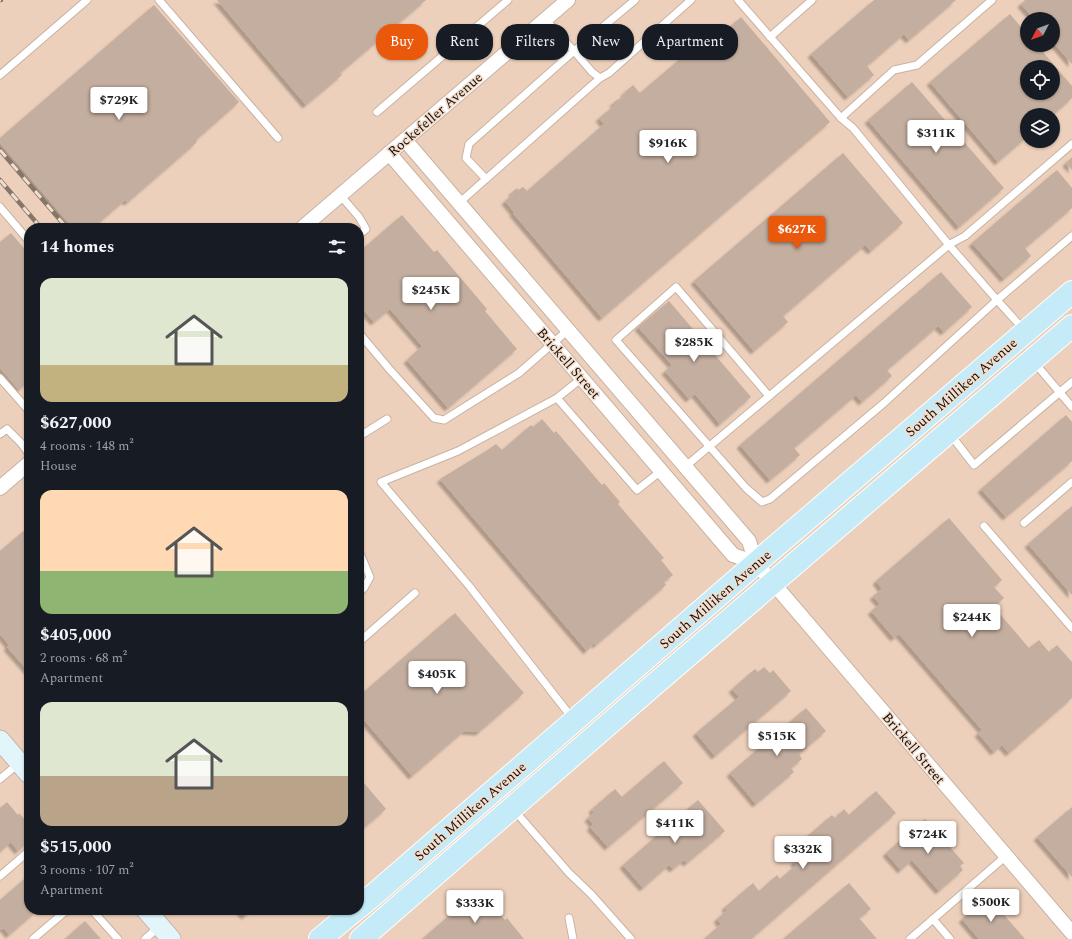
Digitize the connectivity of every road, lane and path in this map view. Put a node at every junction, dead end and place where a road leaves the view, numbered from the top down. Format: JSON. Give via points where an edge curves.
{"nodes":[{"id":1,"x":87,"y":0,"type":"edge"},
{"id":2,"x":159,"y":0,"type":"edge"},
{"id":3,"x":508,"y":0,"type":"edge"},
{"id":4,"x":568,"y":0,"type":"edge"},
{"id":5,"x":635,"y":0,"type":"edge"},
{"id":6,"x":691,"y":0,"type":"edge"},
{"id":7,"x":738,"y":0,"type":"edge"},
{"id":8,"x":812,"y":0,"type":"edge"},
{"id":9,"x":992,"y":0,"type":"edge"},
{"id":10,"x":546,"y":19,"type":"junction"},
{"id":11,"x":770,"y":37,"type":"junction"},
{"id":12,"x":574,"y":51,"type":"junction"},
{"id":13,"x":0,"y":75,"type":"edge"},
{"id":14,"x":600,"y":78,"type":"junction"},
{"id":15,"x":377,"y":112,"type":"dead end"},
{"id":16,"x":841,"y":118,"type":"junction"},
{"id":17,"x":278,"y":138,"type":"dead end"},
{"id":18,"x":405,"y":140,"type":"junction"},
{"id":19,"x":1072,"y":144,"type":"edge"},
{"id":20,"x":389,"y":153,"type":"junction"},
{"id":21,"x":486,"y":179,"type":"junction"},
{"id":22,"x":340,"y":195,"type":"junction"},
{"id":23,"x":459,"y":203,"type":"junction"},
{"id":24,"x":0,"y":207,"type":"edge"},
{"id":25,"x":308,"y":223,"type":"edge"},
{"id":26,"x":362,"y":223,"type":"edge"},
{"id":27,"x":24,"y":235,"type":"edge"},
{"id":28,"x":1072,"y":236,"type":"edge"},
{"id":29,"x":949,"y":245,"type":"junction"},
{"id":30,"x":1072,"y":292,"type":"edge"},
{"id":31,"x":997,"y":300,"type":"junction"},
{"id":32,"x":1072,"y":326,"type":"edge"},
{"id":33,"x":568,"y":330,"type":"junction"},
{"id":34,"x":1026,"y":331,"type":"junction"},
{"id":35,"x":364,"y":339,"type":"edge"},
{"id":36,"x":553,"y":344,"type":"junction"},
{"id":37,"x":1032,"y":360,"type":"junction"},
{"id":38,"x":0,"y":378,"type":"edge"},
{"id":39,"x":582,"y":378,"type":"junction"},
{"id":40,"x":1072,"y":382,"type":"edge"},
{"id":41,"x":1060,"y":392,"type":"junction"},
{"id":42,"x":769,"y":396,"type":"junction"},
{"id":43,"x":557,"y":398,"type":"junction"},
{"id":44,"x":24,"y":405,"type":"edge"},
{"id":45,"x":1072,"y":407,"type":"edge"},
{"id":46,"x":387,"y":419,"type":"dead end"},
{"id":47,"x":948,"y":432,"type":"junction"},
{"id":48,"x":364,"y":433,"type":"edge"},
{"id":49,"x":0,"y":434,"type":"edge"},
{"id":50,"x":24,"y":447,"type":"edge"},
{"id":51,"x":709,"y":447,"type":"junction"},
{"id":52,"x":686,"y":466,"type":"junction"},
{"id":53,"x":24,"y":467,"type":"edge"},
{"id":54,"x":661,"y":471,"type":"junction"},
{"id":55,"x":1072,"y":482,"type":"edge"},
{"id":56,"x":0,"y":488,"type":"edge"},
{"id":57,"x":1024,"y":523,"type":"dead end"},
{"id":58,"x":984,"y":526,"type":"dead end"},
{"id":59,"x":364,"y":563,"type":"edge"},
{"id":60,"x":756,"y":563,"type":"junction"},
{"id":61,"x":773,"y":582,"type":"junction"},
{"id":62,"x":364,"y":588,"type":"edge"},
{"id":63,"x":415,"y":593,"type":"dead end"},
{"id":64,"x":1072,"y":628,"type":"edge"},
{"id":65,"x":364,"y":638,"type":"edge"},
{"id":66,"x":574,"y":721,"type":"junction"},
{"id":67,"x":0,"y":740,"type":"edge"},
{"id":68,"x":24,"y":768,"type":"edge"},
{"id":69,"x":0,"y":779,"type":"edge"},
{"id":70,"x":512,"y":807,"type":"junction"},
{"id":71,"x":24,"y":855,"type":"edge"},
{"id":72,"x":1006,"y":856,"type":"junction"},
{"id":73,"x":0,"y":876,"type":"edge"},
{"id":74,"x":364,"y":903,"type":"edge"},
{"id":75,"x":61,"y":915,"type":"edge"},
{"id":76,"x":96,"y":915,"type":"edge"},
{"id":77,"x":150,"y":915,"type":"edge"},
{"id":78,"x":349,"y":915,"type":"edge"},
{"id":79,"x":569,"y":918,"type":"dead end"},
{"id":80,"x":933,"y":919,"type":"junction"},
{"id":81,"x":166,"y":933,"type":"edge"},
{"id":82,"x":1072,"y":933,"type":"edge"},
{"id":83,"x":34,"y":939,"type":"edge"},
{"id":84,"x":118,"y":939,"type":"edge"},
{"id":85,"x":145,"y":939,"type":"edge"},
{"id":86,"x":320,"y":939,"type":"edge"},
{"id":87,"x":361,"y":939,"type":"edge"},
{"id":88,"x":573,"y":939,"type":"edge"},
{"id":89,"x":631,"y":939,"type":"edge"},
{"id":90,"x":910,"y":939,"type":"edge"},
{"id":91,"x":950,"y":939,"type":"edge"}],
"edges":[{"from":1,"to":13,"type":"lane"},
{"from":2,"to":17,"type":"lane"},
{"from":3,"to":15,"type":"lane"},
{"from":4,"to":10,"type":"street","name":"Rockefeller Avenue"},
{"from":5,"to":12,"type":"lane"},
{"from":6,"to":14,"type":"lane","via":[[609,74]]},
{"from":7,"to":11,"type":"lane"},
{"from":8,"to":11,"type":"lane"},
{"from":9,"to":16,"type":"lane","via":[[917,65],[894,70]]},
{"from":10,"to":12,"type":"lane"},
{"from":10,"to":18,"type":"street","name":"Rockefeller Avenue"},
{"from":11,"to":16,"type":"lane"},
{"from":12,"to":14,"type":"lane"},
{"from":12,"to":21,"type":"lane","via":[[469,144],[466,158]]},
{"from":14,"to":21,"type":"lane"},
{"from":16,"to":29,"type":"lane","via":[[853,128]]},
{"from":18,"to":20,"type":"street","name":"Rockefeller Avenue"},
{"from":18,"to":23,"type":"street","name":"Brickell Street"},
{"from":19,"to":29,"type":"lane","via":[[965,236]]},
{"from":20,"to":22,"type":"street","name":"Rockefeller Avenue"},
{"from":20,"to":36,"type":"street","name":"Brickell Street"},
{"from":21,"to":23,"type":"lane"},
{"from":22,"to":25,"type":"street","name":"Rockefeller Avenue"},
{"from":22,"to":26,"type":"lane"},
{"from":23,"to":33,"type":"street","name":"Brickell Street"},
{"from":24,"to":27,"type":"lane"},
{"from":28,"to":31,"type":"lane"},
{"from":29,"to":31,"type":"lane"},
{"from":29,"to":42,"type":"lane"},
{"from":30,"to":34,"type":"main road","name":"South Milliken Avenue"},
{"from":31,"to":34,"type":"lane"},
{"from":31,"to":51,"type":"lane","via":[[884,403],[770,499],[762,502]]},
{"from":32,"to":37,"type":"main road","name":"South Milliken Avenue"},
{"from":33,"to":36,"type":"lane"},
{"from":33,"to":52,"type":"street","name":"Brickell Street"},
{"from":34,"to":60,"type":"main road","name":"South Milliken Avenue"},
{"from":35,"to":36,"type":"lane","via":[[434,418],[444,420],[519,373]]},
{"from":36,"to":39,"type":"street","name":"Brickell Street"},
{"from":37,"to":41,"type":"lane"},
{"from":37,"to":47,"type":"main road","name":"South Milliken Avenue"},
{"from":38,"to":44,"type":"lane"},
{"from":39,"to":43,"type":"lane"},
{"from":39,"to":54,"type":"street","name":"Brickell Street"},
{"from":40,"to":41,"type":"lane"},
{"from":41,"to":45,"type":"lane"},
{"from":41,"to":47,"type":"lane","via":[[974,465]]},
{"from":42,"to":51,"type":"lane"},
{"from":42,"to":51,"type":"lane","via":[[676,287],[616,340]]},
{"from":43,"to":54,"type":"lane","via":[[637,490]]},
{"from":43,"to":66,"type":"lane","via":[[458,451],[381,482],[470,587]]},
{"from":46,"to":48,"type":"lane"},
{"from":47,"to":61,"type":"main road","name":"South Milliken Avenue"},
{"from":49,"to":50,"type":"lane","via":[[7,428]]},
{"from":51,"to":52,"type":"lane"},
{"from":52,"to":60,"type":"street","name":"Brickell Street","via":[[749,541]]},
{"from":53,"to":56,"type":"street"},
{"from":54,"to":60,"type":"street","name":"Brickell Street","via":[[733,555]]},
{"from":55,"to":57,"type":"lane"},
{"from":58,"to":64,"type":"lane"},
{"from":59,"to":62,"type":"lane","via":[[370,577]]},
{"from":60,"to":61,"type":"street","name":"Brickell Street"},
{"from":60,"to":66,"type":"main road","name":"South Milliken Avenue"},
{"from":61,"to":70,"type":"main road","name":"South Milliken Avenue"},
{"from":61,"to":72,"type":"street","name":"Brickell Street"},
{"from":63,"to":65,"type":"lane"},
{"from":66,"to":74,"type":"main road","name":"South Milliken Avenue"},
{"from":67,"to":68,"type":"main road"},
{"from":68,"to":69,"type":"lane"},
{"from":70,"to":87,"type":"main road","name":"South Milliken Avenue"},
{"from":70,"to":89,"type":"lane"},
{"from":71,"to":73,"type":"lane"},
{"from":72,"to":80,"type":"lane"},
{"from":72,"to":82,"type":"street","name":"Brickell Street"},
{"from":75,"to":83,"type":"lane"},
{"from":76,"to":84,"type":"lane"},
{"from":77,"to":81,"type":"main road"},
{"from":78,"to":86,"type":"main road"},
{"from":79,"to":88,"type":"lane"},
{"from":80,"to":90,"type":"lane"},
{"from":80,"to":91,"type":"lane"},
{"from":81,"to":85,"type":"lane"}]}
